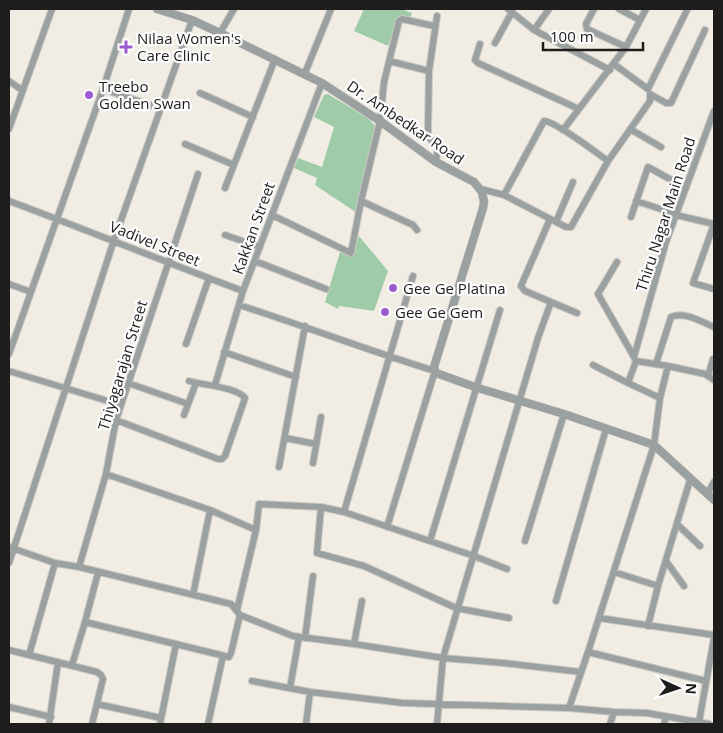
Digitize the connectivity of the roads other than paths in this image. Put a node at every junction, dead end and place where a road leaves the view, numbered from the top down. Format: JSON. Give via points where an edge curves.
{"nodes":[{"id":1,"x":52,"y":9,"type":"edge"},
{"id":2,"x":129,"y":9,"type":"edge"},
{"id":3,"x":157,"y":9,"type":"edge"},
{"id":4,"x":234,"y":9,"type":"edge"},
{"id":5,"x":331,"y":9,"type":"edge"},
{"id":6,"x":549,"y":9,"type":"edge"},
{"id":7,"x":594,"y":9,"type":"edge"},
{"id":8,"x":619,"y":9,"type":"edge"},
{"id":9,"x":646,"y":9,"type":"edge"},
{"id":10,"x":510,"y":10,"type":"edge"},
{"id":11,"x":687,"y":10,"type":"edge"},
{"id":12,"x":437,"y":16,"type":"dead end"},
{"id":13,"x":192,"y":20,"type":"junction"},
{"id":14,"x":640,"y":20,"type":"junction"},
{"id":15,"x":434,"y":26,"type":"junction"},
{"id":16,"x":534,"y":30,"type":"junction"},
{"id":17,"x":705,"y":30,"type":"dead end"},
{"id":18,"x":220,"y":33,"type":"junction"},
{"id":19,"x":495,"y":43,"type":"dead end"},
{"id":20,"x":480,"y":44,"type":"dead end"},
{"id":21,"x":626,"y":48,"type":"junction"},
{"id":22,"x":275,"y":59,"type":"junction"},
{"id":23,"x":389,"y":61,"type":"junction"},
{"id":24,"x":612,"y":67,"type":"junction"},
{"id":25,"x":429,"y":71,"type":"junction"},
{"id":26,"x":305,"y":73,"type":"junction"},
{"id":27,"x":9,"y":81,"type":"edge"},
{"id":28,"x":322,"y":82,"type":"junction"},
{"id":29,"x":103,"y":89,"type":"junction"},
{"id":30,"x":22,"y":90,"type":"junction"},
{"id":31,"x":200,"y":93,"type":"dead end"},
{"id":32,"x":160,"y":108,"type":"junction"},
{"id":33,"x":579,"y":109,"type":"junction"},
{"id":34,"x":714,"y":111,"type":"edge"},
{"id":35,"x":253,"y":117,"type":"junction"},
{"id":36,"x":380,"y":122,"type":"junction"},
{"id":37,"x":9,"y":129,"type":"edge"},
{"id":38,"x":630,"y":129,"type":"junction"},
{"id":39,"x":564,"y":130,"type":"junction"},
{"id":40,"x":185,"y":144,"type":"dead end"},
{"id":41,"x":661,"y":147,"type":"dead end"},
{"id":42,"x":608,"y":161,"type":"junction"},
{"id":43,"x":436,"y":162,"type":"junction"},
{"id":44,"x":234,"y":165,"type":"junction"},
{"id":45,"x":198,"y":174,"type":"dead end"},
{"id":46,"x":573,"y":182,"type":"dead end"},
{"id":47,"x":225,"y":188,"type":"dead end"},
{"id":48,"x":686,"y":188,"type":"junction"},
{"id":49,"x":481,"y":189,"type":"junction"},
{"id":50,"x":504,"y":195,"type":"junction"},
{"id":51,"x":9,"y":201,"type":"edge"},
{"id":52,"x":361,"y":201,"type":"junction"},
{"id":53,"x":636,"y":201,"type":"junction"},
{"id":54,"x":676,"y":214,"type":"junction"},
{"id":55,"x":272,"y":215,"type":"junction"},
{"id":56,"x":631,"y":216,"type":"dead end"},
{"id":57,"x":57,"y":219,"type":"junction"},
{"id":58,"x":553,"y":221,"type":"junction"},
{"id":59,"x":714,"y":224,"type":"edge"},
{"id":60,"x":417,"y":230,"type":"dead end"},
{"id":61,"x":225,"y":235,"type":"dead end"},
{"id":62,"x":114,"y":240,"type":"junction"},
{"id":63,"x":260,"y":247,"type":"junction"},
{"id":64,"x":255,"y":261,"type":"junction"},
{"id":65,"x":617,"y":262,"type":"dead end"},
{"id":66,"x":168,"y":263,"type":"junction"},
{"id":67,"x":413,"y":276,"type":"dead end"},
{"id":68,"x":209,"y":278,"type":"junction"},
{"id":69,"x":9,"y":284,"type":"edge"},
{"id":70,"x":326,"y":288,"type":"dead end"},
{"id":71,"x":714,"y":289,"type":"edge"},
{"id":72,"x":243,"y":291,"type":"junction"},
{"id":73,"x":31,"y":292,"type":"junction"},
{"id":74,"x":551,"y":302,"type":"junction"},
{"id":75,"x":239,"y":305,"type":"junction"},
{"id":76,"x":500,"y":310,"type":"dead end"},
{"id":77,"x":577,"y":313,"type":"dead end"},
{"id":78,"x":305,"y":326,"type":"junction"},
{"id":79,"x":714,"y":327,"type":"edge"},
{"id":80,"x":186,"y":344,"type":"dead end"},
{"id":81,"x":224,"y":352,"type":"junction"},
{"id":82,"x":9,"y":354,"type":"edge"},
{"id":83,"x":389,"y":357,"type":"junction"},
{"id":84,"x":635,"y":359,"type":"junction"},
{"id":85,"x":713,"y":359,"type":"edge"},
{"id":86,"x":656,"y":364,"type":"junction"},
{"id":87,"x":593,"y":365,"type":"dead end"},
{"id":88,"x":668,"y":366,"type":"junction"},
{"id":89,"x":9,"y":371,"type":"edge"},
{"id":90,"x":435,"y":371,"type":"junction"},
{"id":91,"x":708,"y":376,"type":"junction"},
{"id":92,"x":296,"y":377,"type":"junction"},
{"id":93,"x":714,"y":380,"type":"edge"},
{"id":94,"x":128,"y":383,"type":"junction"},
{"id":95,"x":628,"y":383,"type":"junction"},
{"id":96,"x":215,"y":385,"type":"junction"},
{"id":97,"x":478,"y":388,"type":"junction"},
{"id":98,"x":66,"y":389,"type":"junction"},
{"id":99,"x":660,"y":398,"type":"junction"},
{"id":100,"x":520,"y":400,"type":"junction"},
{"id":101,"x":188,"y":404,"type":"junction"},
{"id":102,"x":120,"y":405,"type":"junction"},
{"id":103,"x":564,"y":414,"type":"junction"},
{"id":104,"x":184,"y":415,"type":"dead end"},
{"id":105,"x":322,"y":418,"type":"dead end"},
{"id":106,"x":116,"y":420,"type":"junction"},
{"id":107,"x":606,"y":429,"type":"junction"},
{"id":108,"x":286,"y":438,"type":"junction"},
{"id":109,"x":316,"y":444,"type":"junction"},
{"id":110,"x":654,"y":445,"type":"junction"},
{"id":111,"x":313,"y":463,"type":"dead end"},
{"id":112,"x":279,"y":467,"type":"dead end"},
{"id":113,"x":106,"y":474,"type":"junction"},
{"id":114,"x":690,"y":480,"type":"junction"},
{"id":115,"x":714,"y":482,"type":"edge"},
{"id":116,"x":707,"y":494,"type":"junction"},
{"id":117,"x":714,"y":500,"type":"edge"},
{"id":118,"x":321,"y":507,"type":"junction"},
{"id":119,"x":210,"y":510,"type":"junction"},
{"id":120,"x":344,"y":512,"type":"junction"},
{"id":121,"x":677,"y":524,"type":"junction"},
{"id":122,"x":387,"y":527,"type":"junction"},
{"id":123,"x":256,"y":530,"type":"junction"},
{"id":124,"x":430,"y":541,"type":"junction"},
{"id":125,"x":525,"y":541,"type":"dead end"},
{"id":126,"x":700,"y":546,"type":"dead end"},
{"id":127,"x":11,"y":548,"type":"edge"},
{"id":128,"x":474,"y":556,"type":"junction"},
{"id":129,"x":666,"y":561,"type":"junction"},
{"id":130,"x":9,"y":563,"type":"edge"},
{"id":131,"x":55,"y":563,"type":"junction"},
{"id":132,"x":79,"y":567,"type":"junction"},
{"id":133,"x":507,"y":569,"type":"dead end"},
{"id":134,"x":614,"y":572,"type":"junction"},
{"id":135,"x":98,"y":573,"type":"junction"},
{"id":136,"x":313,"y":576,"type":"dead end"},
{"id":137,"x":658,"y":586,"type":"junction"},
{"id":138,"x":684,"y":586,"type":"dead end"},
{"id":139,"x":193,"y":595,"type":"junction"},
{"id":140,"x":362,"y":601,"type":"dead end"},
{"id":141,"x":556,"y":601,"type":"dead end"},
{"id":142,"x":456,"y":608,"type":"junction"},
{"id":143,"x":238,"y":613,"type":"junction"},
{"id":144,"x":509,"y":618,"type":"dead end"},
{"id":145,"x":599,"y":618,"type":"junction"},
{"id":146,"x":86,"y":622,"type":"junction"},
{"id":147,"x":648,"y":626,"type":"junction"},
{"id":148,"x":302,"y":637,"type":"junction"},
{"id":149,"x":714,"y":637,"type":"edge"},
{"id":150,"x":176,"y":644,"type":"junction"},
{"id":151,"x":354,"y":644,"type":"junction"},
{"id":152,"x":9,"y":650,"type":"edge"},
{"id":153,"x":588,"y":652,"type":"junction"},
{"id":154,"x":30,"y":655,"type":"junction"},
{"id":155,"x":223,"y":656,"type":"junction"},
{"id":156,"x":443,"y":658,"type":"junction"},
{"id":157,"x":58,"y":662,"type":"junction"},
{"id":158,"x":72,"y":665,"type":"junction"},
{"id":159,"x":581,"y":672,"type":"junction"},
{"id":160,"x":706,"y":681,"type":"junction"},
{"id":161,"x":252,"y":682,"type":"dead end"},
{"id":162,"x":290,"y":688,"type":"junction"},
{"id":163,"x":310,"y":692,"type":"junction"},
{"id":164,"x":97,"y":704,"type":"junction"},
{"id":165,"x":439,"y":704,"type":"junction"},
{"id":166,"x":9,"y":707,"type":"edge"},
{"id":167,"x":569,"y":708,"type":"junction"},
{"id":168,"x":614,"y":712,"type":"junction"},
{"id":169,"x":50,"y":717,"type":"junction"},
{"id":170,"x":666,"y":717,"type":"junction"},
{"id":171,"x":161,"y":721,"type":"edge"},
{"id":172,"x":699,"y":722,"type":"junction"},
{"id":173,"x":49,"y":724,"type":"edge"},
{"id":174,"x":92,"y":724,"type":"edge"},
{"id":175,"x":208,"y":724,"type":"edge"},
{"id":176,"x":306,"y":724,"type":"edge"},
{"id":177,"x":437,"y":724,"type":"edge"},
{"id":178,"x":610,"y":724,"type":"edge"},
{"id":179,"x":664,"y":724,"type":"edge"},
{"id":180,"x":709,"y":724,"type":"edge"}],
"edges":[{"from":1,"to":30,"type":"street"},
{"from":2,"to":29,"type":"street"},
{"from":3,"to":13,"type":"street","name":"Dr. Ambedkar Road"},
{"from":4,"to":18,"type":"street"},
{"from":5,"to":26,"type":"street"},
{"from":6,"to":16,"type":"street"},
{"from":7,"to":21,"type":"street","via":[[586,24],[587,29]]},
{"from":8,"to":14,"type":"street"},
{"from":9,"to":14,"type":"street"},
{"from":10,"to":16,"type":"street"},
{"from":10,"to":19,"type":"street"},
{"from":11,"to":24,"type":"street","via":[[648,89]]},
{"from":12,"to":15,"type":"street"},
{"from":13,"to":18,"type":"street","name":"Dr. Ambedkar Road"},
{"from":13,"to":32,"type":"street"},
{"from":14,"to":21,"type":"street"},
{"from":15,"to":23,"type":"street","via":[[400,20]]},
{"from":15,"to":25,"type":"street"},
{"from":16,"to":24,"type":"street"},
{"from":17,"to":38,"type":"street","via":[[671,103],[650,94],[650,101]]},
{"from":18,"to":22,"type":"street","name":"Dr. Ambedkar Road"},
{"from":20,"to":33,"type":"street","via":[[475,56],[478,63]]},
{"from":21,"to":24,"type":"street"},
{"from":22,"to":26,"type":"street","name":"Dr. Ambedkar Road"},
{"from":22,"to":35,"type":"street"},
{"from":23,"to":25,"type":"street"},
{"from":23,"to":36,"type":"street"},
{"from":24,"to":33,"type":"street"},
{"from":25,"to":43,"type":"street","via":[[428,137],[438,146]]},
{"from":26,"to":28,"type":"street","name":"Dr. Ambedkar Road"},
{"from":27,"to":30,"type":"street"},
{"from":28,"to":36,"type":"street","name":"Dr. Ambedkar Road"},
{"from":28,"to":55,"type":"street","name":"Kakkan Street"},
{"from":29,"to":32,"type":"street"},
{"from":29,"to":57,"type":"street"},
{"from":30,"to":37,"type":"street"},
{"from":31,"to":35,"type":"street"},
{"from":32,"to":62,"type":"street"},
{"from":33,"to":39,"type":"street"},
{"from":34,"to":48,"type":"street","name":"Thiru Nagar Main Road"},
{"from":35,"to":44,"type":"street"},
{"from":36,"to":43,"type":"street","name":"Dr. Ambedkar Road"},
{"from":36,"to":52,"type":"street"},
{"from":38,"to":41,"type":"street"},
{"from":38,"to":42,"type":"street"},
{"from":39,"to":42,"type":"street"},
{"from":39,"to":50,"type":"street","via":[[544,122]]},
{"from":40,"to":44,"type":"street"},
{"from":42,"to":58,"type":"street","via":[[570,226]]},
{"from":43,"to":49,"type":"street","name":"Dr. Ambedkar Road"},
{"from":44,"to":47,"type":"street"},
{"from":45,"to":66,"type":"street","name":"Thiyagarajan Street"},
{"from":46,"to":58,"type":"street"},
{"from":48,"to":53,"type":"street","via":[[648,167]]},
{"from":48,"to":54,"type":"street","name":"Thiru Nagar Main Road"},
{"from":49,"to":50,"type":"street"},
{"from":49,"to":90,"type":"street","via":[[483,208]]},
{"from":50,"to":58,"type":"street"},
{"from":51,"to":57,"type":"street","name":"Vadivel Street"},
{"from":52,"to":55,"type":"street","via":[[351,253]]},
{"from":52,"to":60,"type":"street"},
{"from":53,"to":54,"type":"street"},
{"from":53,"to":56,"type":"street"},
{"from":54,"to":59,"type":"street"},
{"from":54,"to":84,"type":"street","name":"Thiru Nagar Main Road"},
{"from":55,"to":63,"type":"street","name":"Kakkan Street"},
{"from":57,"to":62,"type":"street","name":"Vadivel Street"},
{"from":57,"to":73,"type":"street"},
{"from":58,"to":74,"type":"street","via":[[521,286],[525,291]]},
{"from":59,"to":71,"type":"street","via":[[693,283]]},
{"from":61,"to":63,"type":"street"},
{"from":62,"to":66,"type":"street","name":"Vadivel Street"},
{"from":62,"to":98,"type":"street"},
{"from":63,"to":64,"type":"street","name":"Kakkan Street"},
{"from":64,"to":70,"type":"street"},
{"from":64,"to":72,"type":"street","name":"Kakkan Street"},
{"from":65,"to":84,"type":"street","via":[[598,294]]},
{"from":66,"to":68,"type":"street","name":"Vadivel Street"},
{"from":66,"to":94,"type":"street","name":"Thiyagarajan Street"},
{"from":67,"to":83,"type":"street"},
{"from":68,"to":72,"type":"street","name":"Vadivel Street"},
{"from":68,"to":80,"type":"street"},
{"from":69,"to":73,"type":"street"},
{"from":72,"to":75,"type":"street","name":"Kakkan Street"},
{"from":73,"to":82,"type":"street"},
{"from":74,"to":77,"type":"street"},
{"from":74,"to":100,"type":"street"},
{"from":75,"to":78,"type":"street"},
{"from":75,"to":81,"type":"street","name":"Kakkan Street"},
{"from":76,"to":97,"type":"street"},
{"from":78,"to":83,"type":"street"},
{"from":78,"to":92,"type":"street"},
{"from":79,"to":86,"type":"street","via":[[687,316],[675,315],[670,320]]},
{"from":81,"to":92,"type":"street"},
{"from":81,"to":96,"type":"street","name":"Kakkan Street"},
{"from":83,"to":90,"type":"street"},
{"from":83,"to":120,"type":"street"},
{"from":84,"to":86,"type":"street"},
{"from":84,"to":95,"type":"street","name":"Thiru Nagar Main Road"},
{"from":85,"to":91,"type":"street"},
{"from":86,"to":88,"type":"street"},
{"from":87,"to":95,"type":"street"},
{"from":88,"to":91,"type":"street"},
{"from":88,"to":99,"type":"street"},
{"from":89,"to":98,"type":"street"},
{"from":90,"to":97,"type":"street"},
{"from":90,"to":122,"type":"street"},
{"from":91,"to":93,"type":"street"},
{"from":92,"to":108,"type":"street"},
{"from":94,"to":101,"type":"street"},
{"from":94,"to":102,"type":"street","name":"Thiyagarajan Street"},
{"from":95,"to":99,"type":"street"},
{"from":96,"to":101,"type":"street","via":[[192,382]]},
{"from":96,"to":106,"type":"street","via":[[245,398],[222,459]]},
{"from":97,"to":100,"type":"street"},
{"from":97,"to":124,"type":"street"},
{"from":98,"to":102,"type":"street"},
{"from":98,"to":127,"type":"street"},
{"from":99,"to":110,"type":"street"},
{"from":100,"to":103,"type":"street"},
{"from":100,"to":128,"type":"street"},
{"from":101,"to":104,"type":"street"},
{"from":102,"to":106,"type":"street","name":"Thiyagarajan Street"},
{"from":103,"to":107,"type":"street"},
{"from":103,"to":125,"type":"street"},
{"from":105,"to":109,"type":"street"},
{"from":106,"to":113,"type":"street","name":"Thiyagarajan Street"},
{"from":107,"to":110,"type":"street"},
{"from":107,"to":141,"type":"street"},
{"from":108,"to":109,"type":"street"},
{"from":108,"to":112,"type":"street"},
{"from":109,"to":111,"type":"street"},
{"from":110,"to":114,"type":"street"},
{"from":110,"to":134,"type":"street"},
{"from":113,"to":119,"type":"street"},
{"from":113,"to":132,"type":"street","name":"Thiyagarajan Street"},
{"from":114,"to":116,"type":"street"},
{"from":114,"to":121,"type":"street"},
{"from":115,"to":116,"type":"street"},
{"from":116,"to":117,"type":"street"},
{"from":118,"to":120,"type":"street"},
{"from":118,"to":123,"type":"street","via":[[259,504]]},
{"from":118,"to":142,"type":"street","via":[[317,553],[364,566]]},
{"from":119,"to":123,"type":"street"},
{"from":119,"to":139,"type":"street"},
{"from":120,"to":122,"type":"street"},
{"from":121,"to":126,"type":"street"},
{"from":121,"to":129,"type":"street"},
{"from":122,"to":124,"type":"street"},
{"from":123,"to":143,"type":"street"},
{"from":124,"to":128,"type":"street"},
{"from":127,"to":130,"type":"street"},
{"from":127,"to":131,"type":"street"},
{"from":128,"to":133,"type":"street"},
{"from":128,"to":142,"type":"street"},
{"from":129,"to":137,"type":"street"},
{"from":129,"to":138,"type":"street"},
{"from":131,"to":132,"type":"street"},
{"from":131,"to":154,"type":"street"},
{"from":132,"to":135,"type":"street"},
{"from":134,"to":137,"type":"street"},
{"from":134,"to":145,"type":"street"},
{"from":135,"to":139,"type":"street"},
{"from":135,"to":146,"type":"street"},
{"from":136,"to":148,"type":"street"},
{"from":137,"to":147,"type":"street"},
{"from":139,"to":143,"type":"street","via":[[231,604]]},
{"from":140,"to":151,"type":"street"},
{"from":142,"to":144,"type":"street"},
{"from":142,"to":156,"type":"street"},
{"from":143,"to":148,"type":"street"},
{"from":143,"to":155,"type":"street","via":[[231,653],[229,657]]},
{"from":145,"to":147,"type":"street"},
{"from":145,"to":153,"type":"street"},
{"from":146,"to":150,"type":"street"},
{"from":146,"to":158,"type":"street"},
{"from":147,"to":149,"type":"street"},
{"from":148,"to":151,"type":"street"},
{"from":148,"to":162,"type":"street"},
{"from":149,"to":160,"type":"street"},
{"from":150,"to":155,"type":"street"},
{"from":150,"to":171,"type":"street"},
{"from":151,"to":156,"type":"street"},
{"from":152,"to":154,"type":"street"},
{"from":153,"to":159,"type":"street"},
{"from":153,"to":160,"type":"street"},
{"from":154,"to":157,"type":"street"},
{"from":155,"to":175,"type":"street"},
{"from":156,"to":159,"type":"street"},
{"from":156,"to":165,"type":"street"},
{"from":157,"to":158,"type":"street"},
{"from":157,"to":169,"type":"street"},
{"from":158,"to":164,"type":"street","via":[[97,672],[103,679]]},
{"from":159,"to":167,"type":"street"},
{"from":160,"to":172,"type":"street"},
{"from":161,"to":162,"type":"street"},
{"from":162,"to":163,"type":"street"},
{"from":163,"to":165,"type":"street"},
{"from":163,"to":176,"type":"street"},
{"from":164,"to":171,"type":"street"},
{"from":164,"to":174,"type":"street"},
{"from":165,"to":167,"type":"street"},
{"from":165,"to":177,"type":"street"},
{"from":166,"to":169,"type":"street"},
{"from":167,"to":168,"type":"street"},
{"from":168,"to":170,"type":"street"},
{"from":168,"to":178,"type":"street"},
{"from":169,"to":173,"type":"street"},
{"from":170,"to":172,"type":"street"},
{"from":170,"to":179,"type":"street"},
{"from":172,"to":180,"type":"street"}]}
